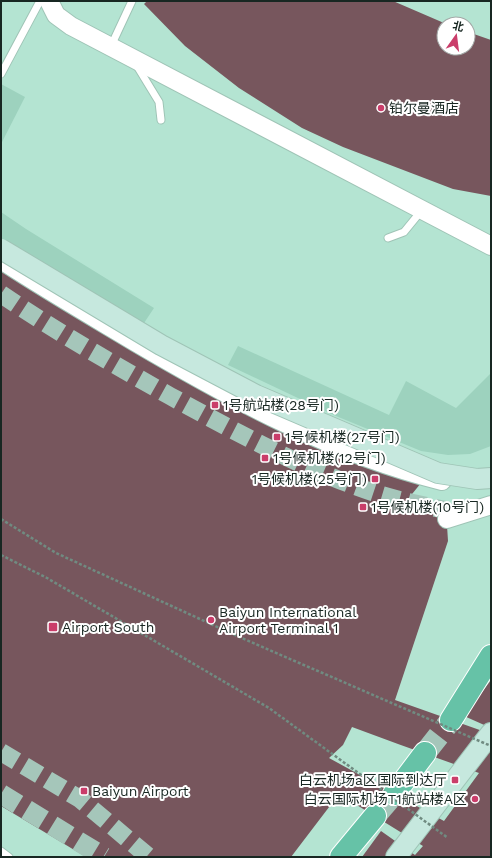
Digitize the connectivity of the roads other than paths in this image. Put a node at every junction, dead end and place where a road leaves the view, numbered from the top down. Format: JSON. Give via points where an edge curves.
{"nodes":[{"id":1,"x":40,"y":1,"type":"edge"},
{"id":2,"x":49,"y":1,"type":"edge"},
{"id":3,"x":132,"y":1,"type":"edge"},
{"id":4,"x":111,"y":46,"type":"junction"},
{"id":5,"x":129,"y":56,"type":"junction"},
{"id":6,"x":1,"y":74,"type":"edge"},
{"id":7,"x":161,"y":120,"type":"dead end"},
{"id":8,"x":422,"y":210,"type":"junction"},
{"id":9,"x":388,"y":238,"type":"dead end"},
{"id":10,"x":491,"y":246,"type":"edge"},
{"id":11,"x":1,"y":249,"type":"edge"},
{"id":12,"x":1,"y":260,"type":"edge"},
{"id":13,"x":491,"y":478,"type":"edge"},
{"id":14,"x":491,"y":485,"type":"edge"},
{"id":15,"x":491,"y":498,"type":"edge"},
{"id":16,"x":491,"y":504,"type":"edge"},
{"id":17,"x":491,"y":656,"type":"edge"},
{"id":18,"x":451,"y":720,"type":"tunnel mouth"},
{"id":19,"x":491,"y":734,"type":"edge"},
{"id":20,"x":425,"y":753,"type":"tunnel mouth"},
{"id":21,"x":394,"y":794,"type":"tunnel mouth"},
{"id":22,"x":375,"y":816,"type":"tunnel mouth"},
{"id":23,"x":1,"y":851,"type":"edge"},
{"id":24,"x":9,"y":857,"type":"edge"},
{"id":25,"x":341,"y":857,"type":"edge"},
{"id":26,"x":396,"y":857,"type":"edge"}],
"edges":[{"from":1,"to":6,"type":"lane"},
{"from":2,"to":4,"type":"street","via":[[56,14],[71,26]]},
{"from":3,"to":4,"type":"lane"},
{"from":4,"to":5,"type":"street"},
{"from":5,"to":7,"type":"lane","via":[[159,102]]},
{"from":5,"to":8,"type":"street"},
{"from":8,"to":9,"type":"lane","via":[[404,232]]},
{"from":8,"to":10,"type":"street"},
{"from":11,"to":13,"type":"main road","bridge":true,"via":[[154,342],[256,395],[438,473],[477,479]]},
{"from":12,"to":14,"type":"street","via":[[173,364],[270,417],[379,463],[450,484]]},
{"from":15,"to":16,"type":"street","via":[[446,515]]},
{"from":17,"to":18,"type":"highway"},
{"from":19,"to":26,"type":"main road"},
{"from":20,"to":21,"type":"highway"},
{"from":22,"to":25,"type":"highway"},
{"from":23,"to":24,"type":"lane"}]}
